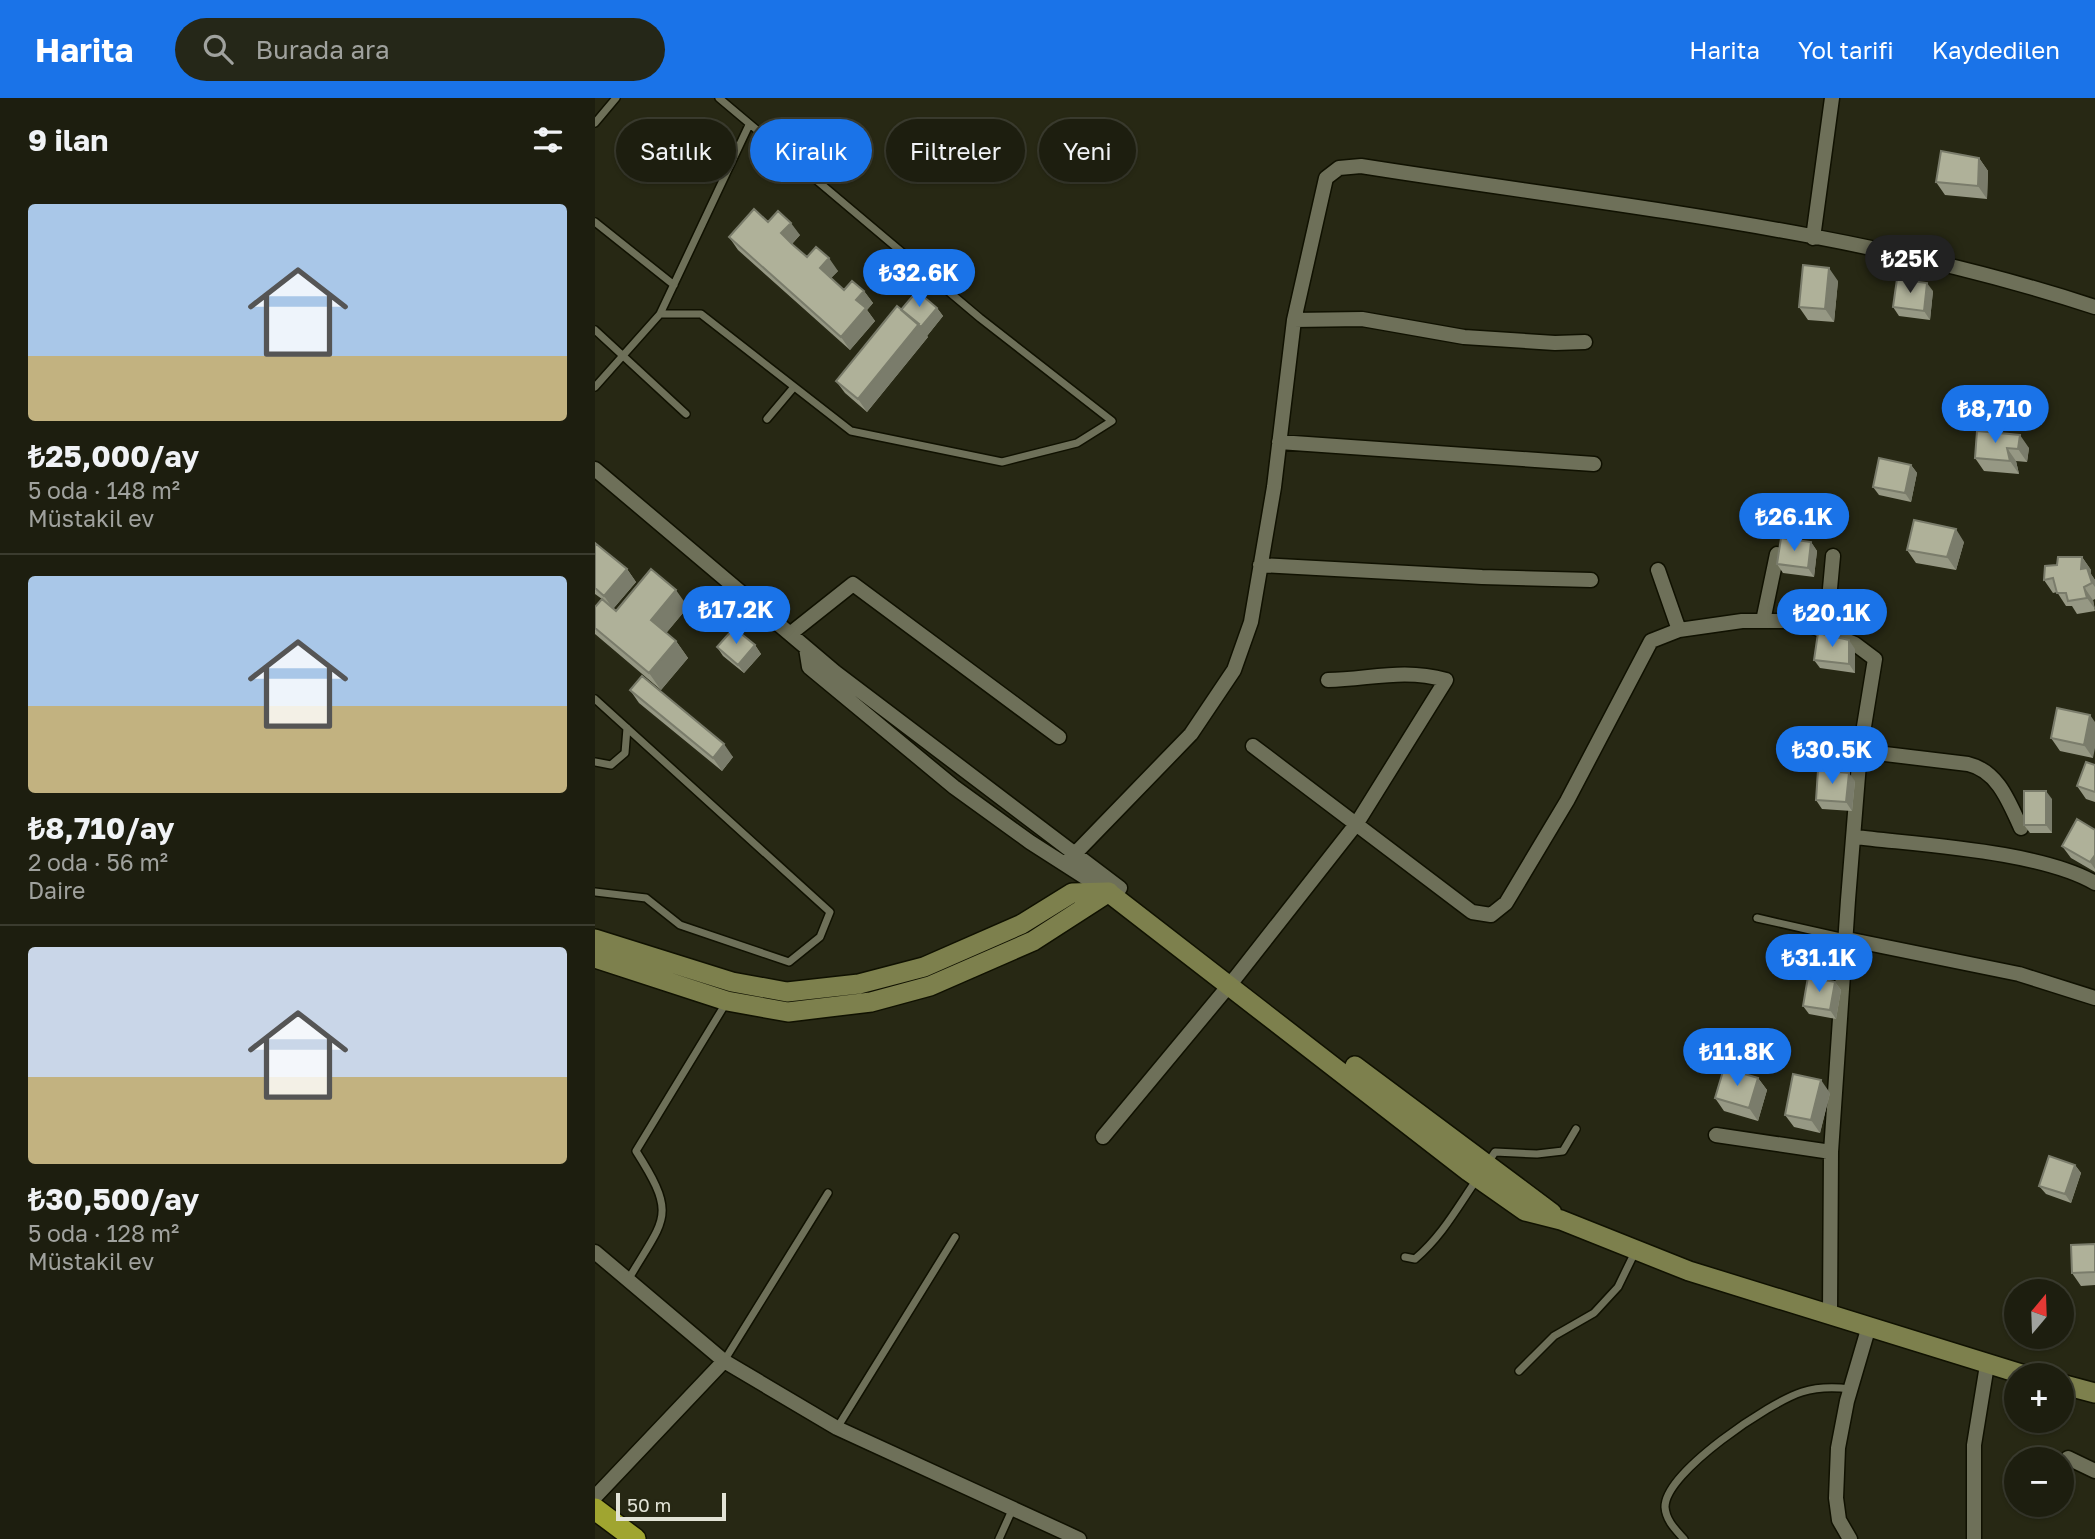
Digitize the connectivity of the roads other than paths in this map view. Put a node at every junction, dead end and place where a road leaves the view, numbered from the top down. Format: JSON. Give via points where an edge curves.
{"nodes":[{"id":1,"x":616,"y":98,"type":"edge"},
{"id":2,"x":719,"y":98,"type":"edge"},
{"id":3,"x":1831,"y":98,"type":"edge"},
{"id":4,"x":595,"y":123,"type":"edge"},
{"id":5,"x":749,"y":125,"type":"junction"},
{"id":6,"x":595,"y":222,"type":"edge"},
{"id":7,"x":1814,"y":238,"type":"junction"},
{"id":8,"x":674,"y":285,"type":"junction"},
{"id":9,"x":2095,"y":307,"type":"edge"},
{"id":10,"x":660,"y":314,"type":"junction"},
{"id":11,"x":1294,"y":320,"type":"junction"},
{"id":12,"x":595,"y":330,"type":"edge"},
{"id":13,"x":1584,"y":342,"type":"dead end"},
{"id":14,"x":623,"y":356,"type":"junction"},
{"id":15,"x":595,"y":387,"type":"edge"},
{"id":16,"x":794,"y":387,"type":"junction"},
{"id":17,"x":687,"y":414,"type":"dead end"},
{"id":18,"x":767,"y":419,"type":"dead end"},
{"id":19,"x":1279,"y":442,"type":"junction"},
{"id":20,"x":1594,"y":464,"type":"dead end"},
{"id":21,"x":595,"y":469,"type":"edge"},
{"id":22,"x":1777,"y":554,"type":"edge"},
{"id":23,"x":1833,"y":556,"type":"dead end"},
{"id":24,"x":1260,"y":565,"type":"junction"},
{"id":25,"x":1658,"y":570,"type":"dead end"},
{"id":26,"x":1591,"y":580,"type":"dead end"},
{"id":27,"x":1763,"y":621,"type":"junction"},
{"id":28,"x":1679,"y":630,"type":"junction"},
{"id":29,"x":1826,"y":632,"type":"junction"},
{"id":30,"x":790,"y":634,"type":"junction"},
{"id":31,"x":1328,"y":680,"type":"dead end"},
{"id":32,"x":595,"y":699,"type":"edge"},
{"id":33,"x":627,"y":728,"type":"junction"},
{"id":34,"x":1059,"y":737,"type":"dead end"},
{"id":35,"x":1253,"y":746,"type":"dead end"},
{"id":36,"x":1860,"y":751,"type":"junction"},
{"id":37,"x":595,"y":762,"type":"edge"},
{"id":38,"x":1357,"y":823,"type":"junction"},
{"id":39,"x":2021,"y":828,"type":"edge"},
{"id":40,"x":1855,"y":837,"type":"junction"},
{"id":41,"x":1070,"y":859,"type":"junction"},
{"id":42,"x":2095,"y":883,"type":"edge"},
{"id":43,"x":1114,"y":890,"type":"junction"},
{"id":44,"x":595,"y":892,"type":"edge"},
{"id":45,"x":1757,"y":918,"type":"dead end"},
{"id":46,"x":595,"y":939,"type":"edge"},
{"id":47,"x":1847,"y":939,"type":"junction"},
{"id":48,"x":597,"y":963,"type":"edge"},
{"id":49,"x":1233,"y":981,"type":"junction"},
{"id":50,"x":732,"y":982,"type":"junction"},
{"id":51,"x":2095,"y":998,"type":"edge"},
{"id":52,"x":727,"y":1002,"type":"junction"},
{"id":53,"x":1577,"y":1129,"type":"dead end"},
{"id":54,"x":1716,"y":1135,"type":"dead end"},
{"id":55,"x":1103,"y":1137,"type":"dead end"},
{"id":56,"x":1831,"y":1152,"type":"junction"},
{"id":57,"x":1482,"y":1171,"type":"junction"},
{"id":58,"x":828,"y":1193,"type":"dead end"},
{"id":59,"x":955,"y":1237,"type":"dead end"},
{"id":60,"x":1636,"y":1251,"type":"junction"},
{"id":61,"x":595,"y":1252,"type":"edge"},
{"id":62,"x":1405,"y":1257,"type":"dead end"},
{"id":63,"x":628,"y":1280,"type":"junction"},
{"id":64,"x":1830,"y":1313,"type":"junction"},
{"id":65,"x":1870,"y":1326,"type":"junction"},
{"id":66,"x":724,"y":1361,"type":"junction"},
{"id":67,"x":1987,"y":1365,"type":"junction"},
{"id":68,"x":2004,"y":1370,"type":"edge"},
{"id":69,"x":1518,"y":1371,"type":"dead end"},
{"id":70,"x":2074,"y":1387,"type":"edge"},
{"id":71,"x":1851,"y":1389,"type":"junction"},
{"id":72,"x":2095,"y":1392,"type":"edge"},
{"id":73,"x":837,"y":1427,"type":"junction"},
{"id":74,"x":2074,"y":1461,"type":"edge"},
{"id":75,"x":2095,"y":1471,"type":"edge"},
{"id":76,"x":595,"y":1497,"type":"edge"},
{"id":77,"x":1013,"y":1507,"type":"junction"},
{"id":78,"x":595,"y":1509,"type":"edge"},
{"id":79,"x":635,"y":1539,"type":"edge"},
{"id":80,"x":999,"y":1539,"type":"edge"},
{"id":81,"x":1079,"y":1539,"type":"edge"},
{"id":82,"x":1684,"y":1539,"type":"edge"},
{"id":83,"x":1850,"y":1539,"type":"edge"},
{"id":84,"x":1974,"y":1539,"type":"edge"}],
"edges":[{"from":1,"to":4,"type":"lane"},
{"from":2,"to":5,"type":"lane"},
{"from":3,"to":7,"type":"street"},
{"from":5,"to":8,"type":"lane"},
{"from":5,"to":16,"type":"lane","via":[[980,318],[1112,421],[1077,443],[1002,462],[851,431]]},
{"from":6,"to":8,"type":"lane"},
{"from":7,"to":9,"type":"street","via":[[1977,272]]},
{"from":7,"to":11,"type":"street","via":[[1361,166],[1339,168],[1326,178]]},
{"from":8,"to":10,"type":"lane"},
{"from":10,"to":14,"type":"lane"},
{"from":10,"to":16,"type":"lane","via":[[701,314]]},
{"from":11,"to":13,"type":"street","via":[[1362,319],[1464,337]]},
{"from":11,"to":19,"type":"street"},
{"from":12,"to":14,"type":"lane"},
{"from":14,"to":15,"type":"lane"},
{"from":14,"to":17,"type":"lane"},
{"from":16,"to":18,"type":"lane"},
{"from":19,"to":20,"type":"street"},
{"from":19,"to":24,"type":"street"},
{"from":21,"to":30,"type":"street"},
{"from":22,"to":27,"type":"street"},
{"from":23,"to":29,"type":"street"},
{"from":24,"to":26,"type":"street"},
{"from":24,"to":41,"type":"street","via":[[1251,622],[1234,670],[1191,734]]},
{"from":25,"to":28,"type":"street"},
{"from":27,"to":28,"type":"street"},
{"from":27,"to":29,"type":"street","via":[[1799,621]]},
{"from":28,"to":38,"type":"street","via":[[1651,642],[1567,801],[1498,911],[1491,915],[1472,912]]},
{"from":29,"to":36,"type":"street","via":[[1875,659]]},
{"from":30,"to":34,"type":"street","via":[[853,584]]},
{"from":30,"to":41,"type":"street","via":[[806,648],[809,667],[954,787]]},
{"from":31,"to":38,"type":"street","via":[[1385,673],[1446,680]]},
{"from":32,"to":33,"type":"lane"},
{"from":33,"to":37,"type":"lane","via":[[625,754],[611,765]]},
{"from":33,"to":44,"type":"lane","via":[[830,912],[820,937],[789,962],[680,925],[646,898]]},
{"from":35,"to":38,"type":"street"},
{"from":36,"to":39,"type":"street","via":[[1985,769],[2006,795]]},
{"from":36,"to":40,"type":"street"},
{"from":38,"to":49,"type":"street"},
{"from":40,"to":42,"type":"street","via":[[2023,859]]},
{"from":40,"to":47,"type":"street"},
{"from":41,"to":43,"type":"street"},
{"from":43,"to":49,"type":"street"},
{"from":43,"to":50,"type":"street","via":[[1072,893],[1022,924],[924,967],[859,984],[787,992]]},
{"from":43,"to":52,"type":"street","via":[[1033,941],[930,986],[871,1002],[788,1012]]},
{"from":45,"to":47,"type":"lane"},
{"from":46,"to":50,"type":"street"},
{"from":47,"to":51,"type":"street","via":[[2019,974]]},
{"from":47,"to":56,"type":"street"},
{"from":48,"to":52,"type":"street"},
{"from":49,"to":55,"type":"street"},
{"from":49,"to":57,"type":"street"},
{"from":50,"to":52,"type":"lane"},
{"from":52,"to":63,"type":"lane","via":[[636,1151],[658,1186],[663,1209],[656,1233]]},
{"from":53,"to":57,"type":"lane","via":[[1563,1151],[1495,1152]]},
{"from":54,"to":56,"type":"street"},
{"from":56,"to":64,"type":"street"},
{"from":57,"to":60,"type":"street","via":[[1525,1211],[1561,1220]]},
{"from":57,"to":62,"type":"lane","via":[[1438,1237],[1415,1259]]},
{"from":58,"to":66,"type":"lane"},
{"from":59,"to":73,"type":"lane"},
{"from":60,"to":64,"type":"street"},
{"from":60,"to":69,"type":"lane","via":[[1618,1287],[1594,1312],[1554,1336]]},
{"from":61,"to":63,"type":"street"},
{"from":63,"to":66,"type":"street"},
{"from":64,"to":65,"type":"street"},
{"from":65,"to":67,"type":"street"},
{"from":65,"to":71,"type":"street"},
{"from":66,"to":73,"type":"street"},
{"from":66,"to":76,"type":"street"},
{"from":67,"to":68,"type":"street"},
{"from":67,"to":84,"type":"street","via":[[1974,1445]]},
{"from":70,"to":72,"type":"street"},
{"from":71,"to":82,"type":"lane","via":[[1814,1389],[1787,1398],[1758,1414],[1688,1469],[1670,1490],[1665,1504],[1669,1522]]},
{"from":71,"to":83,"type":"street","via":[[1838,1448],[1836,1498],[1839,1520]]},
{"from":73,"to":77,"type":"street"},
{"from":74,"to":75,"type":"street"},
{"from":77,"to":80,"type":"lane"},
{"from":77,"to":81,"type":"street"},
{"from":78,"to":79,"type":"highway"}]}
